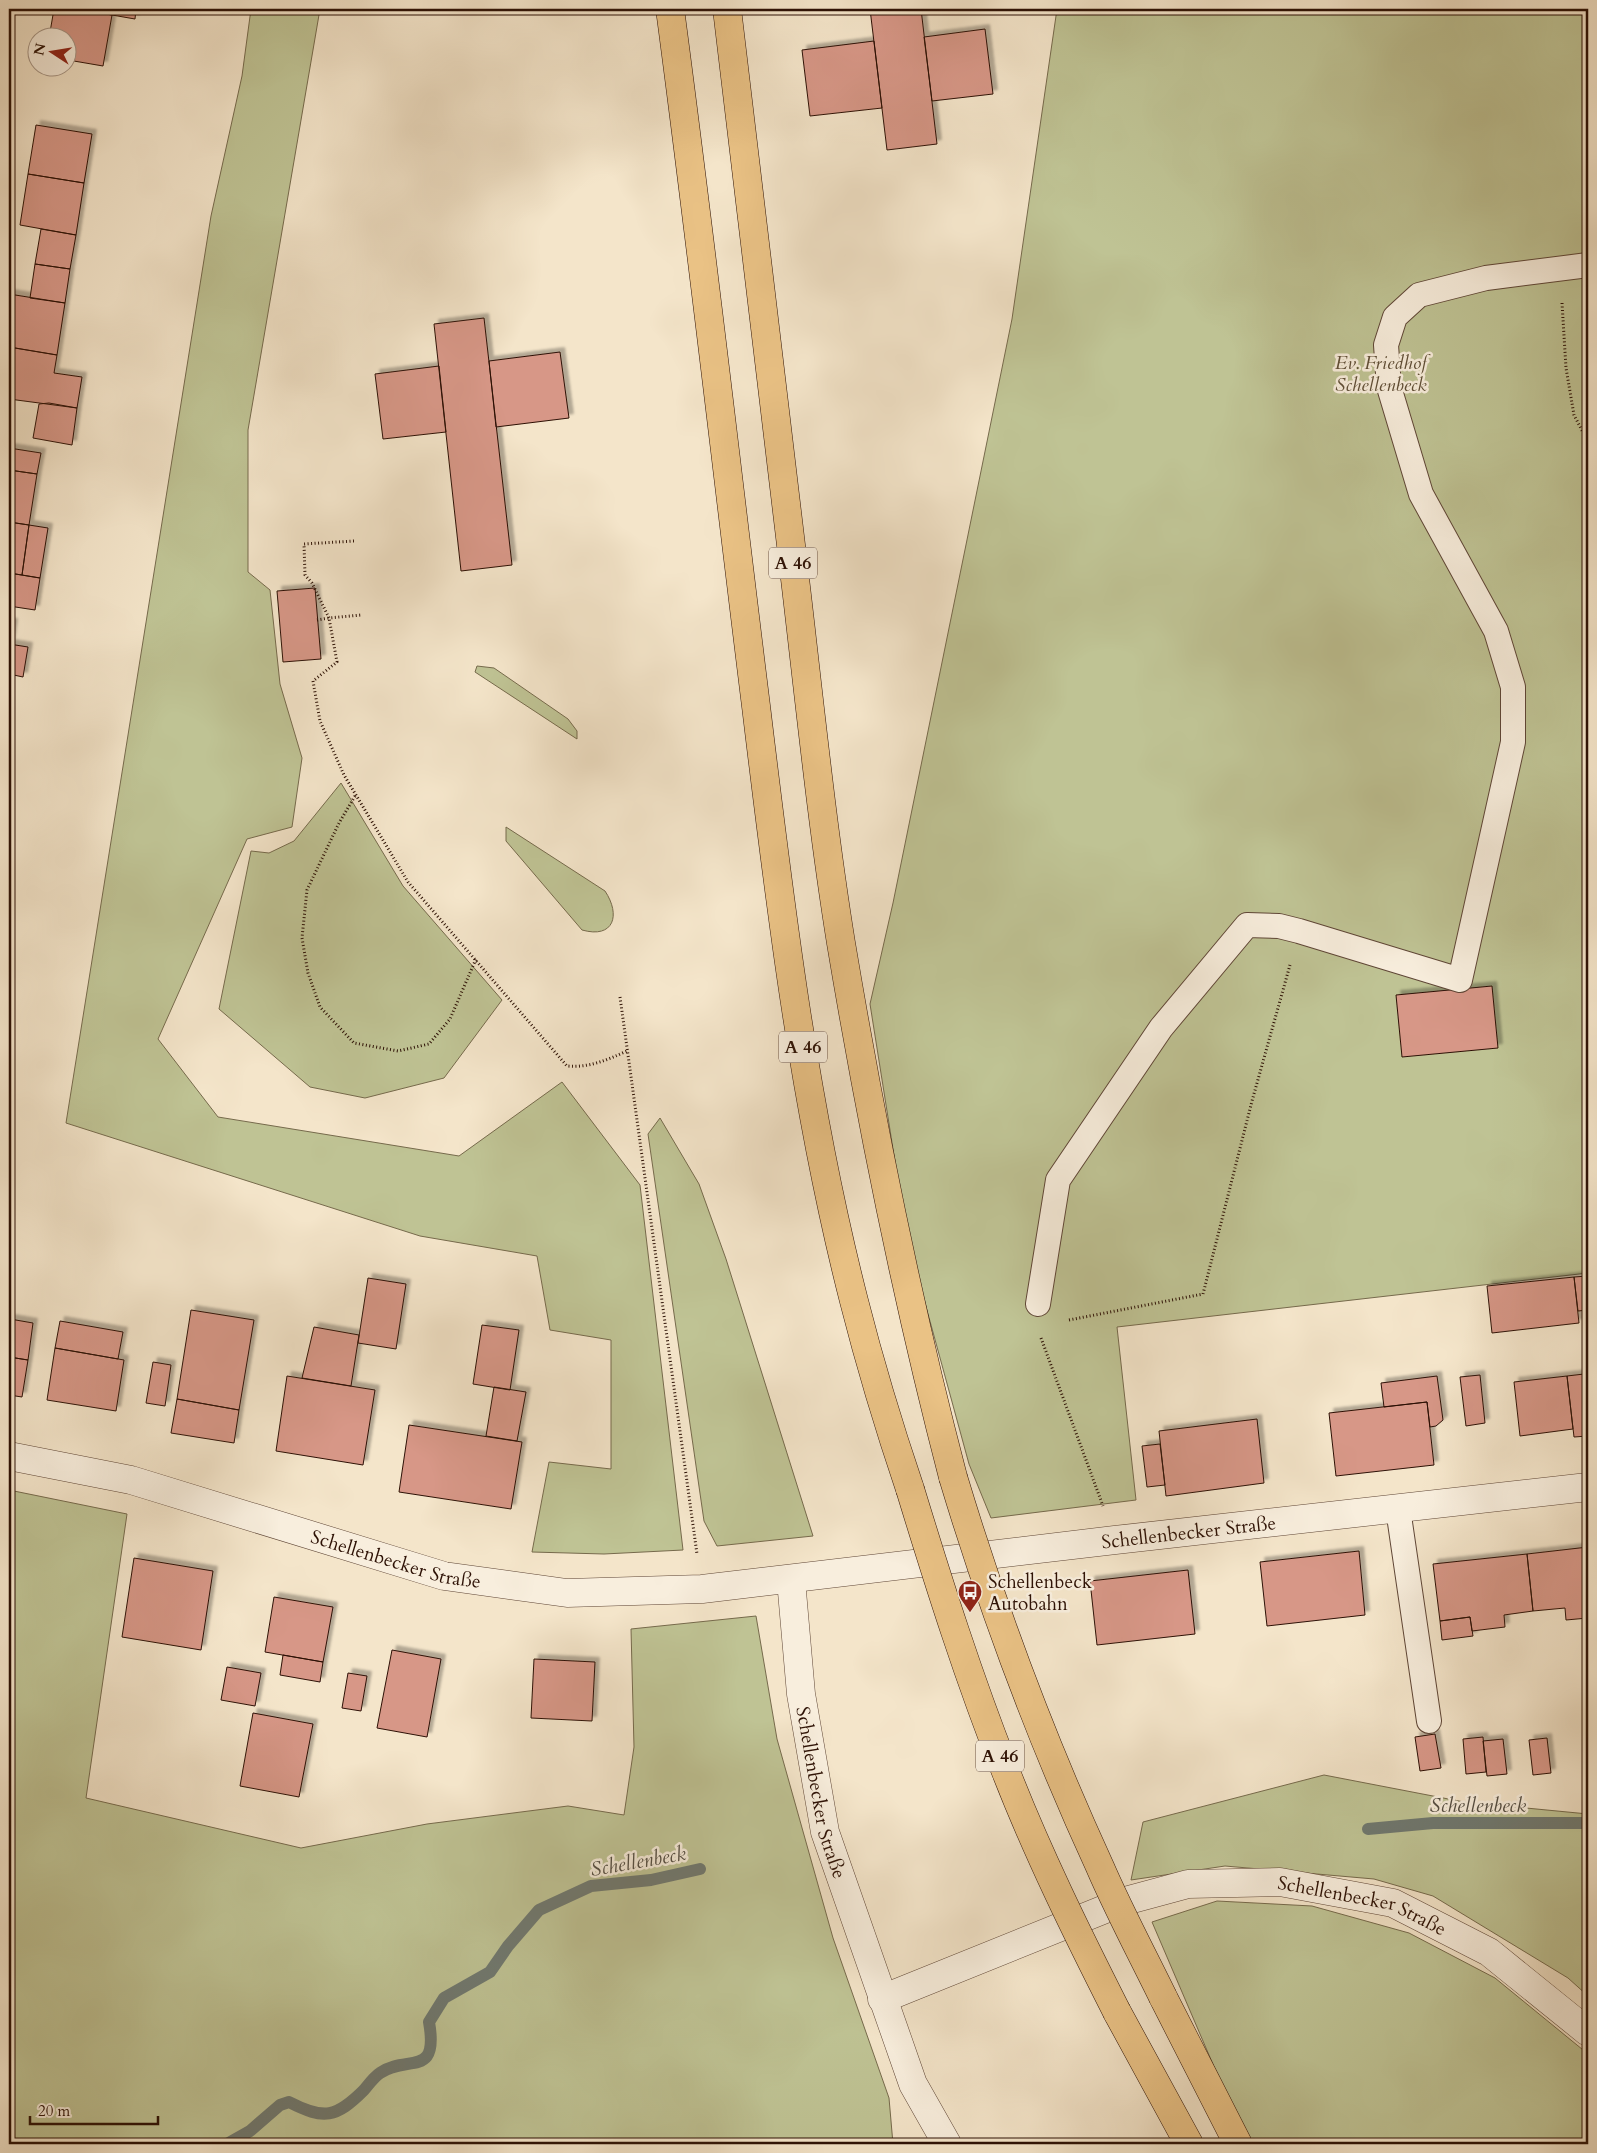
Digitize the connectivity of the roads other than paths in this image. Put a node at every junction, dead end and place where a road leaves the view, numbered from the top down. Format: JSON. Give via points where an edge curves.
{"nodes":[{"id":1,"x":670,"y":9,"type":"edge"},
{"id":2,"x":727,"y":9,"type":"edge"},
{"id":3,"x":1588,"y":265,"type":"edge"},
{"id":4,"x":1038,"y":1304,"type":"dead end"},
{"id":5,"x":9,"y":1456,"type":"edge"},
{"id":6,"x":1588,"y":1487,"type":"edge"},
{"id":7,"x":1398,"y":1509,"type":"junction"},
{"id":8,"x":791,"y":1580,"type":"junction"},
{"id":9,"x":1429,"y":1721,"type":"dead end"},
{"id":10,"x":882,"y":1999,"type":"junction"},
{"id":11,"x":1588,"y":2032,"type":"edge"},
{"id":12,"x":943,"y":2139,"type":"edge"},
{"id":13,"x":1189,"y":2144,"type":"edge"},
{"id":14,"x":1238,"y":2144,"type":"edge"}],
"edges":[{"from":1,"to":13,"type":"highway","number":"A 46","bridge":true,"via":[[702,247],[773,845],[820,1145],[854,1301],[970,1675],[1006,1772],[1067,1913]]},
{"from":2,"to":14,"type":"highway","number":"A 46","bridge":true,"via":[[841,939],[872,1115],[928,1379],[982,1573],[1034,1710],[1100,1868]]},
{"from":3,"to":4,"type":"lane","via":[[1486,278],[1419,295],[1395,317],[1386,345],[1389,387],[1421,494],[1496,631],[1513,687],[1513,742],[1460,980],[1299,931],[1279,926],[1247,925],[1161,1028],[1058,1180]]},
{"from":5,"to":8,"type":"street","name":"Schellenbecker Straße","via":[[131,1480],[444,1576],[567,1592],[702,1589]]},
{"from":6,"to":7,"type":"street","name":"Schellenbecker Straße"},
{"from":7,"to":8,"type":"street","name":"Schellenbecker Straße"},
{"from":7,"to":9,"type":"lane"},
{"from":8,"to":10,"type":"street","name":"Schellenbecker Straße","via":[[801,1694],[825,1832]]},
{"from":10,"to":11,"type":"street","name":"Schellenbecker Straße","via":[[1125,1901],[1188,1884],[1280,1882],[1393,1903],[1488,1952]]},
{"from":10,"to":12,"type":"street","name":"Schellenbecker Straße","via":[[913,2084]]}]}
